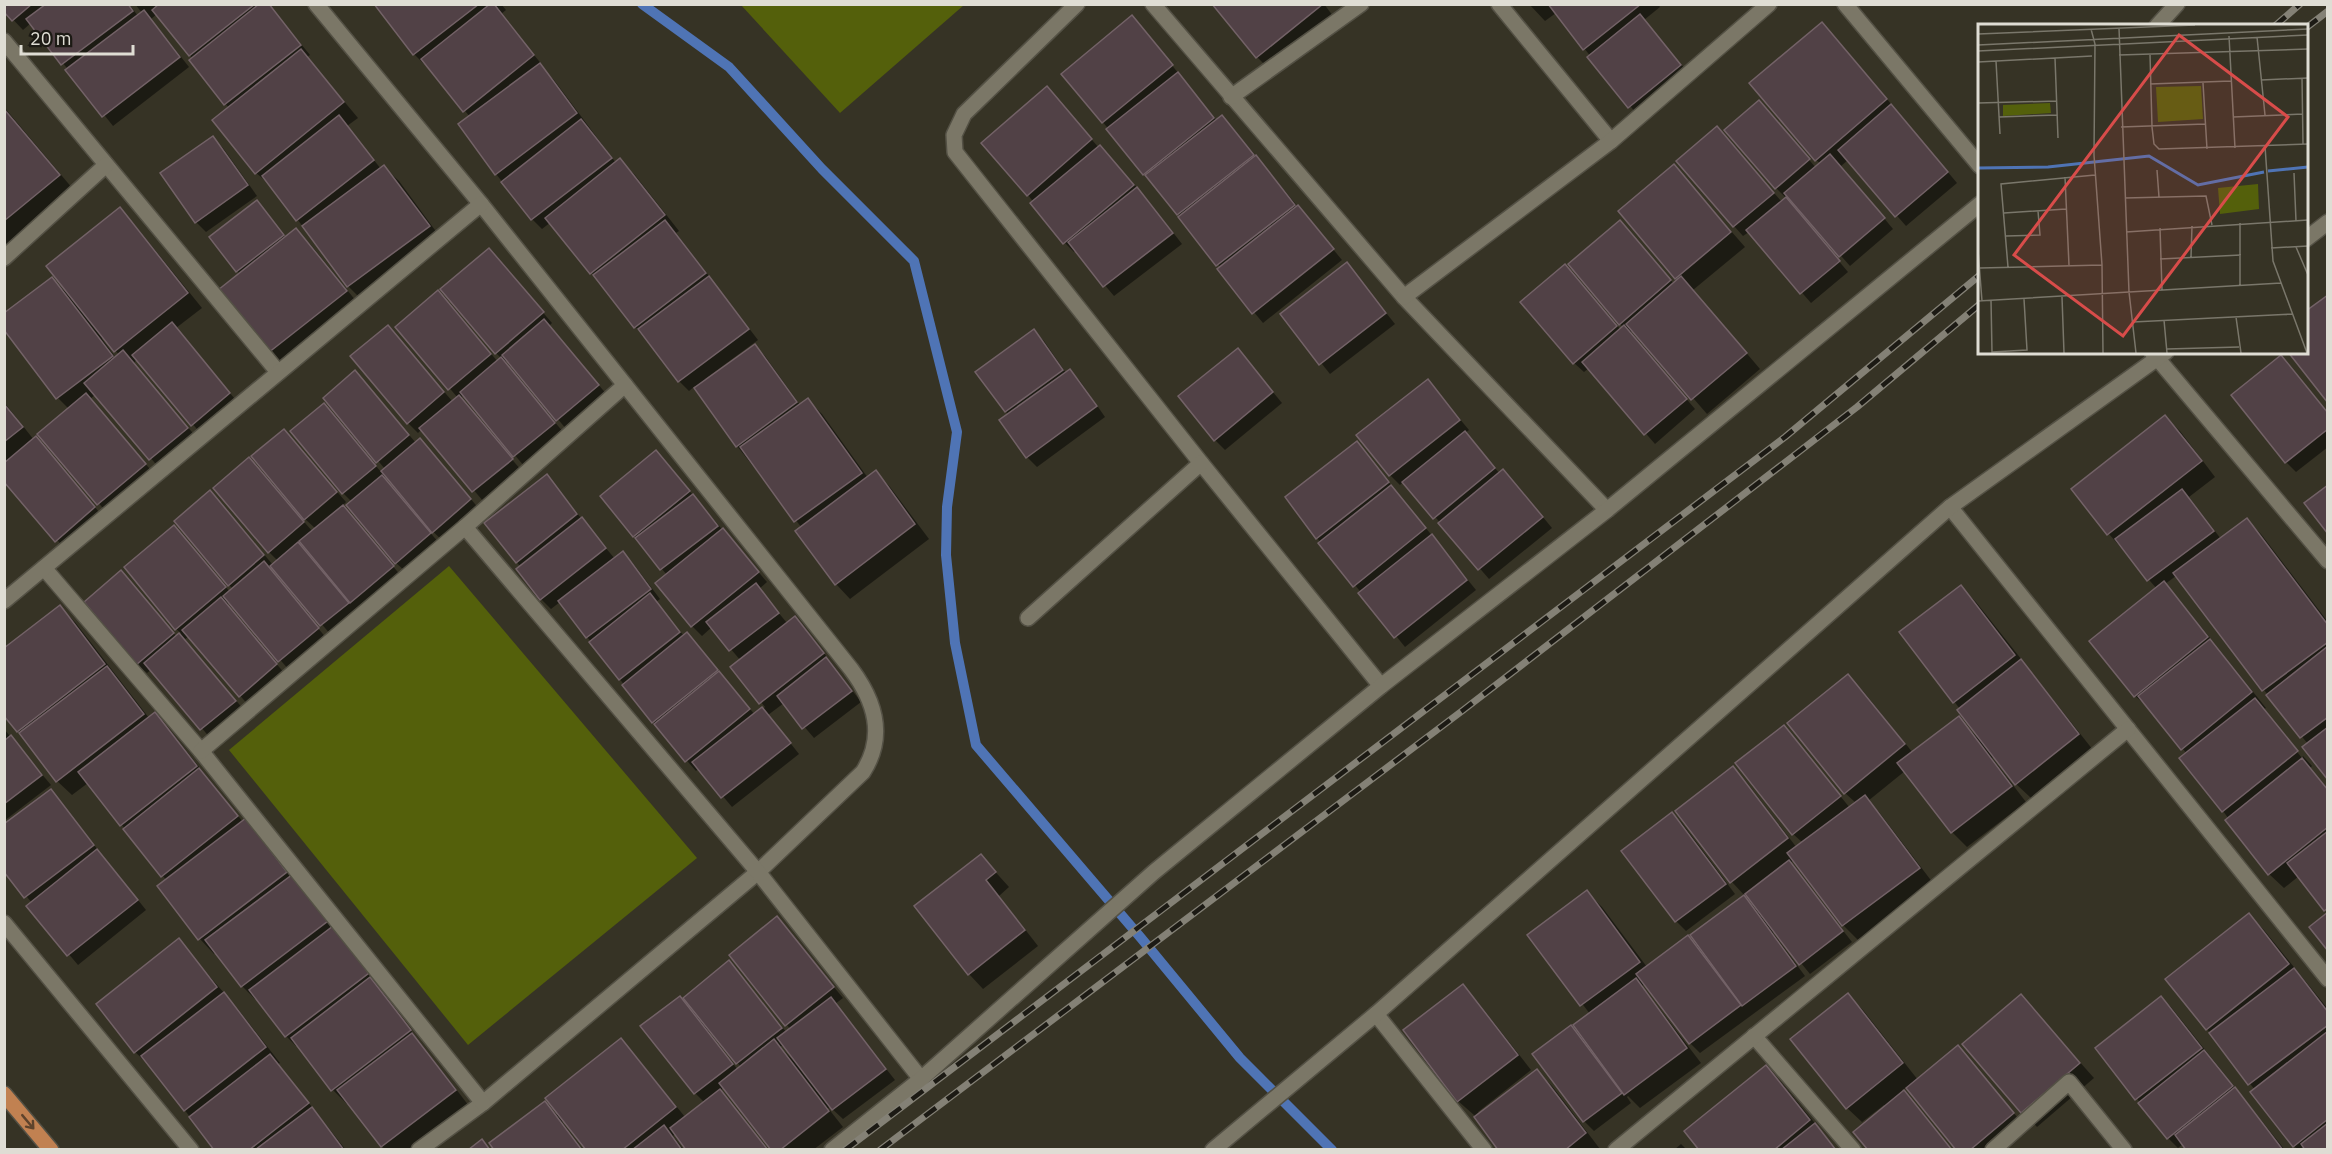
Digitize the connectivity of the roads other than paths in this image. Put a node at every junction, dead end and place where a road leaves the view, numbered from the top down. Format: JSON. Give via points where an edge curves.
{"nodes":[{"id":1,"x":316,"y":4,"type":"edge"},
{"id":2,"x":1077,"y":4,"type":"edge"},
{"id":3,"x":1153,"y":4,"type":"edge"},
{"id":4,"x":1361,"y":4,"type":"edge"},
{"id":5,"x":1499,"y":4,"type":"edge"},
{"id":6,"x":1769,"y":4,"type":"edge"},
{"id":7,"x":1845,"y":4,"type":"edge"},
{"id":8,"x":2177,"y":4,"type":"edge"},
{"id":9,"x":2159,"y":24,"type":"edge"},
{"id":10,"x":4,"y":41,"type":"edge"},
{"id":11,"x":1231,"y":96,"type":"junction"},
{"id":12,"x":1611,"y":141,"type":"junction"},
{"id":13,"x":1978,"y":164,"type":"edge"},
{"id":14,"x":106,"y":165,"type":"junction"},
{"id":15,"x":481,"y":204,"type":"junction"},
{"id":16,"x":1978,"y":206,"type":"edge"},
{"id":17,"x":2328,"y":222,"type":"edge"},
{"id":18,"x":2308,"y":238,"type":"edge"},
{"id":19,"x":4,"y":258,"type":"edge"},
{"id":20,"x":1404,"y":297,"type":"junction"},
{"id":21,"x":2159,"y":355,"type":"edge"},
{"id":22,"x":278,"y":372,"type":"junction"},
{"id":23,"x":625,"y":385,"type":"junction"},
{"id":24,"x":1201,"y":463,"type":"junction"},
{"id":25,"x":1950,"y":507,"type":"junction"},
{"id":26,"x":1607,"y":510,"type":"junction"},
{"id":27,"x":465,"y":528,"type":"junction"},
{"id":28,"x":2328,"y":561,"type":"edge"},
{"id":29,"x":44,"y":568,"type":"junction"},
{"id":30,"x":4,"y":601,"type":"edge"},
{"id":31,"x":1028,"y":618,"type":"dead end"},
{"id":32,"x":1381,"y":686,"type":"junction"},
{"id":33,"x":2128,"y":729,"type":"junction"},
{"id":34,"x":201,"y":751,"type":"junction"},
{"id":35,"x":758,"y":872,"type":"junction"},
{"id":36,"x":4,"y":923,"type":"edge"},
{"id":37,"x":2328,"y":979,"type":"edge"},
{"id":38,"x":1376,"y":1014,"type":"junction"},
{"id":39,"x":1754,"y":1036,"type":"junction"},
{"id":40,"x":921,"y":1079,"type":"junction"},
{"id":41,"x":4,"y":1094,"type":"edge"},
{"id":42,"x":483,"y":1103,"type":"junction"},
{"id":43,"x":51,"y":1149,"type":"edge"},
{"id":44,"x":191,"y":1149,"type":"edge"},
{"id":45,"x":419,"y":1149,"type":"edge"},
{"id":46,"x":832,"y":1149,"type":"edge"},
{"id":47,"x":1213,"y":1149,"type":"edge"},
{"id":48,"x":1484,"y":1149,"type":"edge"},
{"id":49,"x":1616,"y":1149,"type":"edge"},
{"id":50,"x":1853,"y":1149,"type":"edge"},
{"id":51,"x":1993,"y":1149,"type":"edge"},
{"id":52,"x":2124,"y":1149,"type":"edge"}],
"edges":[{"from":1,"to":15,"type":"street"},
{"from":2,"to":24,"type":"street","via":[[964,114],[954,135],[955,152]]},
{"from":3,"to":11,"type":"street"},
{"from":4,"to":11,"type":"street"},
{"from":5,"to":12,"type":"street"},
{"from":6,"to":12,"type":"street"},
{"from":7,"to":13,"type":"street"},
{"from":8,"to":9,"type":"street"},
{"from":10,"to":14,"type":"street"},
{"from":11,"to":20,"type":"street"},
{"from":12,"to":20,"type":"street"},
{"from":14,"to":19,"type":"street"},
{"from":14,"to":22,"type":"street"},
{"from":15,"to":22,"type":"street"},
{"from":15,"to":23,"type":"street"},
{"from":16,"to":26,"type":"street"},
{"from":17,"to":18,"type":"street"},
{"from":20,"to":26,"type":"street"},
{"from":21,"to":25,"type":"street"},
{"from":21,"to":28,"type":"street"},
{"from":22,"to":29,"type":"street"},
{"from":23,"to":27,"type":"street"},
{"from":23,"to":35,"type":"street","via":[[851,669],[874,713],[873,757],[863,772]]},
{"from":24,"to":31,"type":"street"},
{"from":24,"to":32,"type":"street"},
{"from":25,"to":33,"type":"street"},
{"from":25,"to":38,"type":"street"},
{"from":26,"to":32,"type":"street"},
{"from":27,"to":34,"type":"street"},
{"from":27,"to":35,"type":"street"},
{"from":29,"to":30,"type":"street"},
{"from":29,"to":34,"type":"street"},
{"from":32,"to":40,"type":"street","via":[[1154,872]]},
{"from":33,"to":37,"type":"street"},
{"from":33,"to":39,"type":"street"},
{"from":34,"to":42,"type":"street"},
{"from":35,"to":40,"type":"street"},
{"from":35,"to":42,"type":"street"},
{"from":36,"to":44,"type":"street"},
{"from":38,"to":47,"type":"street"},
{"from":38,"to":48,"type":"street"},
{"from":39,"to":49,"type":"street"},
{"from":39,"to":50,"type":"street"},
{"from":40,"to":46,"type":"street"},
{"from":41,"to":43,"type":"main road","one_way":true},
{"from":42,"to":45,"type":"street"},
{"from":51,"to":52,"type":"street","via":[[2069,1082]]}]}
